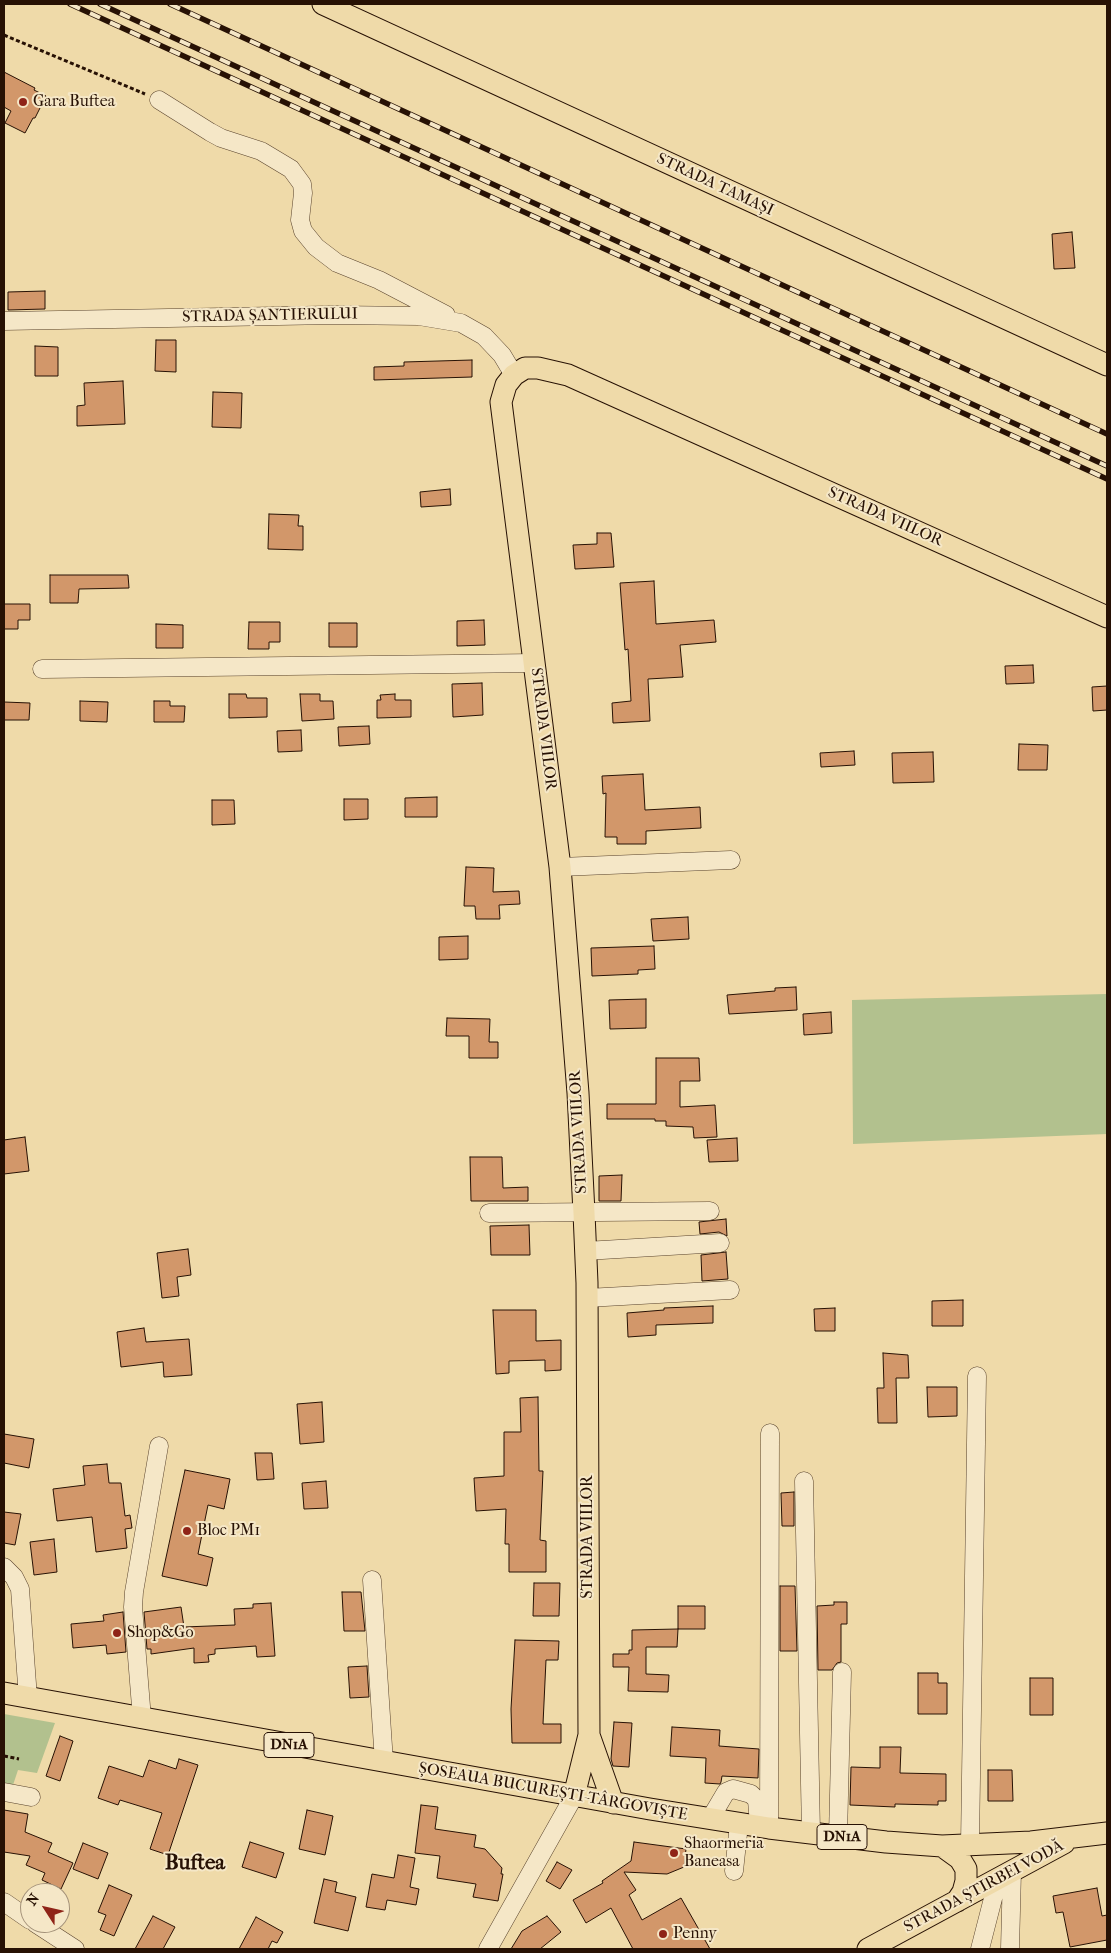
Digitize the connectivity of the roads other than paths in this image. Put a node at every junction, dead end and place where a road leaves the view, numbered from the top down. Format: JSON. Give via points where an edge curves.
{"nodes":[{"id":1,"x":323,"y":4,"type":"edge"},
{"id":2,"x":159,"y":100,"type":"road end"},
{"id":3,"x":4,"y":321,"type":"edge"},
{"id":4,"x":461,"y":323,"type":"junction"},
{"id":5,"x":1107,"y":365,"type":"edge"},
{"id":6,"x":514,"y":375,"type":"junction"},
{"id":7,"x":1107,"y":616,"type":"edge"},
{"id":8,"x":535,"y":663,"type":"junction"},
{"id":9,"x":42,"y":669,"type":"dead end"},
{"id":10,"x":731,"y":860,"type":"dead end"},
{"id":11,"x":560,"y":867,"type":"junction"},
{"id":12,"x":710,"y":1211,"type":"dead end"},
{"id":13,"x":489,"y":1213,"type":"dead end"},
{"id":14,"x":584,"y":1213,"type":"junction"},
{"id":15,"x":720,"y":1243,"type":"dead end"},
{"id":16,"x":585,"y":1251,"type":"junction"},
{"id":17,"x":730,"y":1290,"type":"dead end"},
{"id":18,"x":587,"y":1298,"type":"junction"},
{"id":19,"x":977,"y":1376,"type":"dead end"},
{"id":20,"x":770,"y":1434,"type":"dead end"},
{"id":21,"x":159,"y":1446,"type":"dead end"},
{"id":22,"x":804,"y":1481,"type":"dead end"},
{"id":23,"x":4,"y":1567,"type":"edge"},
{"id":24,"x":372,"y":1580,"type":"dead end"},
{"id":25,"x":842,"y":1672,"type":"dead end"},
{"id":26,"x":4,"y":1693,"type":"edge"},
{"id":27,"x":28,"y":1698,"type":"junction"},
{"id":28,"x":142,"y":1719,"type":"junction"},
{"id":29,"x":589,"y":1735,"type":"junction"},
{"id":30,"x":384,"y":1762,"type":"junction"},
{"id":31,"x":4,"y":1792,"type":"edge"},
{"id":32,"x":574,"y":1796,"type":"junction"},
{"id":33,"x":31,"y":1797,"type":"dead end"},
{"id":34,"x":613,"y":1803,"type":"junction"},
{"id":35,"x":710,"y":1819,"type":"junction"},
{"id":36,"x":756,"y":1826,"type":"junction"},
{"id":37,"x":810,"y":1833,"type":"junction"},
{"id":38,"x":1107,"y":1833,"type":"edge"},
{"id":39,"x":838,"y":1836,"type":"junction"},
{"id":40,"x":1073,"y":1838,"type":"junction"},
{"id":41,"x":970,"y":1844,"type":"junction"},
{"id":42,"x":942,"y":1846,"type":"junction"},
{"id":43,"x":734,"y":1871,"type":"dead end"},
{"id":44,"x":1005,"y":1875,"type":"junction"},
{"id":45,"x":957,"y":1901,"type":"junction"},
{"id":46,"x":4,"y":1902,"type":"edge"},
{"id":47,"x":20,"y":1913,"type":"edge"},
{"id":48,"x":50,"y":1933,"type":"edge"},
{"id":49,"x":75,"y":1949,"type":"edge"},
{"id":50,"x":488,"y":1949,"type":"edge"},
{"id":51,"x":868,"y":1949,"type":"edge"},
{"id":52,"x":980,"y":1949,"type":"edge"},
{"id":53,"x":1010,"y":1949,"type":"edge"}],
"edges":[{"from":1,"to":5,"type":"main road","name":"STRADA TAMAȘI"},
{"from":2,"to":4,"type":"street","via":[[221,138],[261,151],[291,169],[302,184],[300,220],[303,231],[316,248],[337,263],[379,280]]},
{"from":3,"to":4,"type":"street","name":"STRADA ȘANTIERULUI","via":[[370,315],[418,316]]},
{"from":4,"to":6,"type":"street","name":"STRADA ȘANTIERULUI","via":[[484,336],[502,355]]},
{"from":6,"to":7,"type":"main road","name":"STRADA VIILOR","via":[[525,368],[568,375]]},
{"from":6,"to":8,"type":"main road","name":"STRADA VIILOR","via":[[506,385],[501,402]]},
{"from":8,"to":9,"type":"street"},
{"from":8,"to":11,"type":"main road","name":"STRADA VIILOR"},
{"from":10,"to":11,"type":"street"},
{"from":11,"to":14,"type":"main road","name":"STRADA VIILOR"},
{"from":12,"to":14,"type":"street"},
{"from":13,"to":14,"type":"street"},
{"from":14,"to":16,"type":"main road","name":"STRADA VIILOR"},
{"from":15,"to":16,"type":"street"},
{"from":16,"to":18,"type":"main road","name":"STRADA VIILOR"},
{"from":17,"to":18,"type":"street"},
{"from":18,"to":29,"type":"main road","name":"STRADA VIILOR"},
{"from":19,"to":41,"type":"street"},
{"from":20,"to":36,"type":"street"},
{"from":21,"to":28,"type":"street","via":[[133,1607]]},
{"from":22,"to":37,"type":"street"},
{"from":23,"to":27,"type":"street","via":[[20,1589]]},
{"from":24,"to":30,"type":"street"},
{"from":25,"to":39,"type":"street"},
{"from":26,"to":27,"type":"main road","name":"ȘOSEAUA BUCUREȘTI-TÂRGOVIȘTE","number":"DN1A"},
{"from":27,"to":28,"type":"main road","name":"ȘOSEAUA BUCUREȘTI-TÂRGOVIȘTE","number":"DN1A"},
{"from":28,"to":30,"type":"main road","name":"ȘOSEAUA BUCUREȘTI-TÂRGOVIȘTE","number":"DN1A"},
{"from":29,"to":32,"type":"main road","name":"STRADA VIILOR"},
{"from":29,"to":34,"type":"main road","name":"STRADA VIILOR"},
{"from":30,"to":32,"type":"main road","name":"ȘOSEAUA BUCUREȘTI-TÂRGOVIȘTE","number":"DN1A"},
{"from":31,"to":33,"type":"street"},
{"from":32,"to":34,"type":"main road","name":"ȘOSEAUA BUCUREȘTI-TÂRGOVIȘTE","number":"DN1A"},
{"from":32,"to":50,"type":"street","name":"STRADA VIILOR"},
{"from":34,"to":35,"type":"main road","name":"ȘOSEAUA BUCUREȘTI-TÂRGOVIȘTE","number":"DN1A"},
{"from":35,"to":36,"type":"main road","name":"ȘOSEAUA BUCUREȘTI-TÂRGOVIȘTE","number":"DN1A"},
{"from":35,"to":36,"type":"street","via":[[726,1792],[733,1789],[751,1794],[757,1800]]},
{"from":36,"to":37,"type":"main road","name":"ȘOSEAUA BUCUREȘTI-TÂRGOVIȘTE","number":"DN1A"},
{"from":36,"to":43,"type":"street"},
{"from":37,"to":39,"type":"main road","name":"ȘOSEAUA BUCUREȘTI-TÂRGOVIȘTE","number":"DN1A"},
{"from":38,"to":40,"type":"main road","name":"ȘOSEAUA BUCUREȘTI-TÂRGOVIȘTE","number":"DN1A"},
{"from":39,"to":42,"type":"main road","name":"ȘOSEAUA BUCUREȘTI-TÂRGOVIȘTE","number":"DN1A"},
{"from":40,"to":41,"type":"main road","name":"ȘOSEAUA BUCUREȘTI-TÂRGOVIȘTE","number":"DN1A"},
{"from":40,"to":44,"type":"main road","name":"STRADA ȘTIRBEI VODĂ"},
{"from":41,"to":42,"type":"main road","name":"ȘOSEAUA BUCUREȘTI-TÂRGOVIȘTE","number":"DN1A"},
{"from":42,"to":45,"type":"main road","via":[[960,1859],[966,1869],[963,1892]]},
{"from":44,"to":45,"type":"main road","name":"STRADA ȘTIRBEI VODĂ"},
{"from":44,"to":52,"type":"street"},
{"from":44,"to":53,"type":"street"},
{"from":45,"to":51,"type":"main road","name":"STRADA ȘTIRBEI VODĂ"},
{"from":46,"to":47,"type":"street"},
{"from":48,"to":49,"type":"street"}]}
